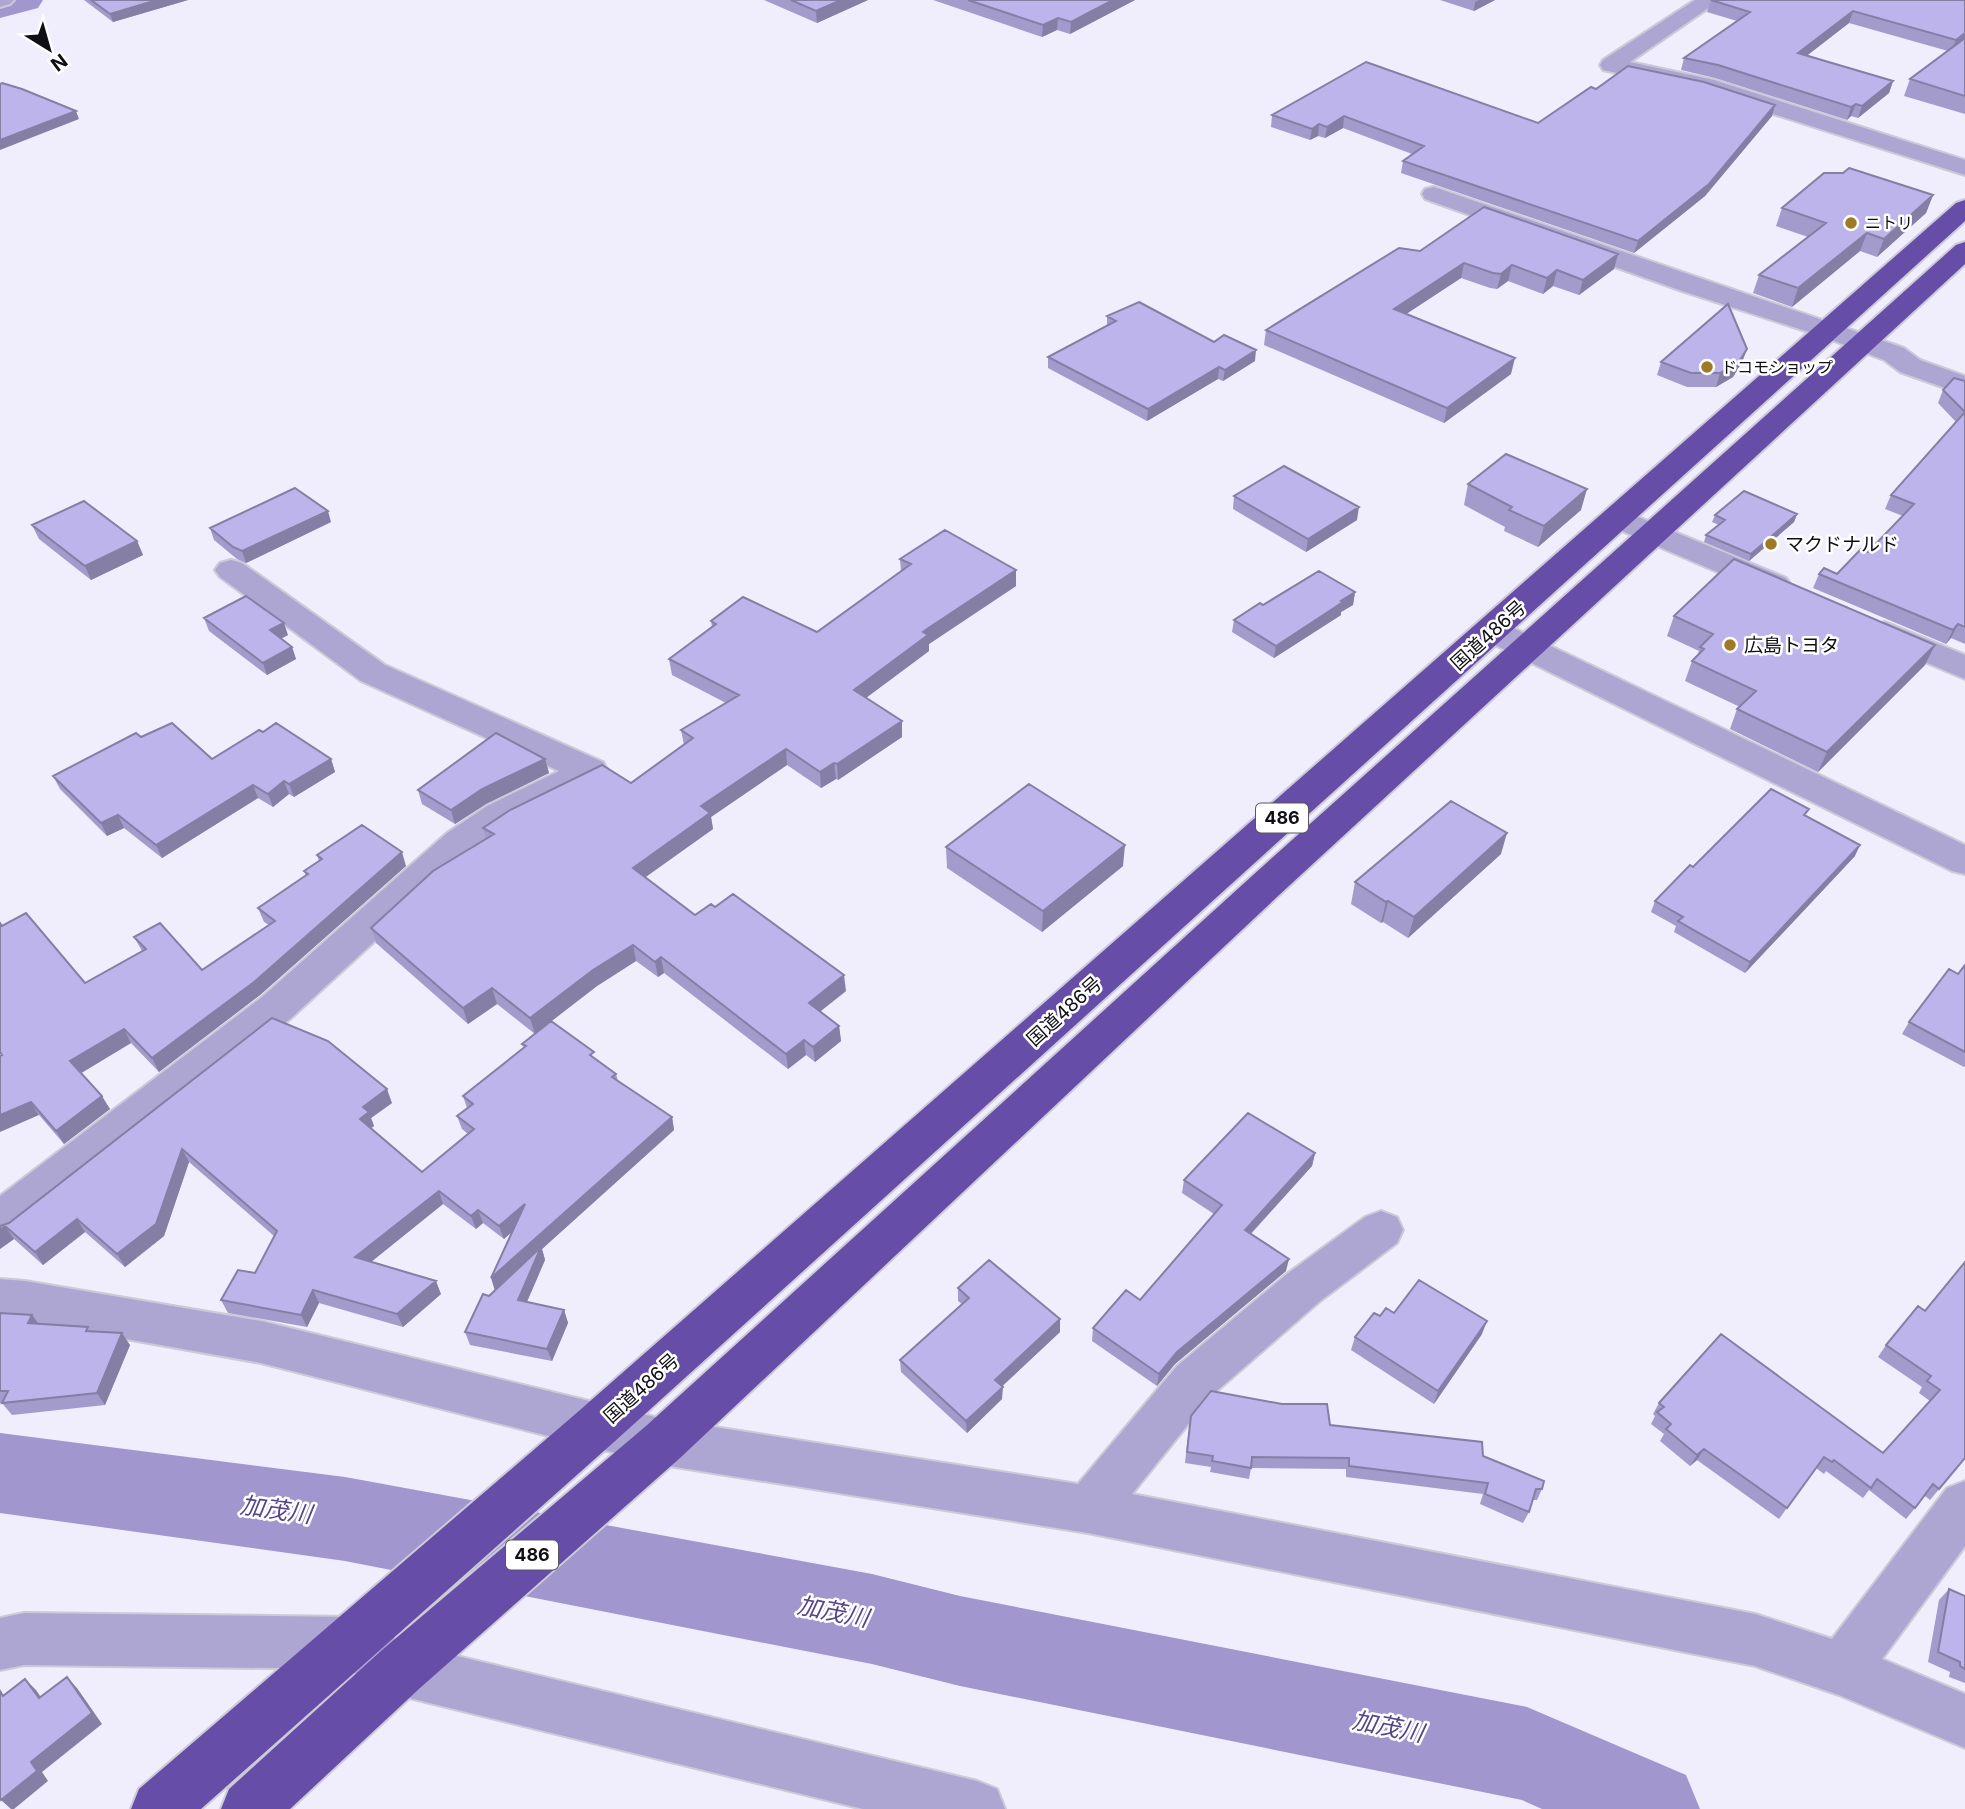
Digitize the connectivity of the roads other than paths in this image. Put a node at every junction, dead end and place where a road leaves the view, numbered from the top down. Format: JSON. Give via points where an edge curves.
{"nodes":[{"id":1,"x":1709,"y":0,"type":"edge"},
{"id":2,"x":1965,"y":168,"type":"edge"},
{"id":3,"x":1434,"y":194,"type":"dead end"},
{"id":4,"x":1965,"y":208,"type":"edge"},
{"id":5,"x":1965,"y":250,"type":"edge"},
{"id":6,"x":1847,"y":336,"type":"junction"},
{"id":7,"x":1965,"y":386,"type":"edge"},
{"id":8,"x":1619,"y":519,"type":"junction"},
{"id":9,"x":1654,"y":532,"type":"junction"},
{"id":10,"x":231,"y":570,"type":"dead end"},
{"id":11,"x":1799,"y":596,"type":"edge"},
{"id":12,"x":1859,"y":621,"type":"edge"},
{"id":13,"x":1493,"y":631,"type":"junction"},
{"id":14,"x":1528,"y":648,"type":"junction"},
{"id":15,"x":1961,"y":658,"type":"edge"},
{"id":16,"x":1965,"y":861,"type":"edge"},
{"id":17,"x":0,"y":1221,"type":"edge"},
{"id":18,"x":1381,"y":1230,"type":"dead end"},
{"id":19,"x":0,"y":1299,"type":"edge"},
{"id":20,"x":597,"y":1426,"type":"junction"},
{"id":21,"x":663,"y":1442,"type":"junction"},
{"id":22,"x":1965,"y":1505,"type":"edge"},
{"id":23,"x":1088,"y":1509,"type":"junction"},
{"id":24,"x":348,"y":1643,"type":"junction"},
{"id":25,"x":0,"y":1644,"type":"edge"},
{"id":26,"x":401,"y":1669,"type":"junction"},
{"id":27,"x":1842,"y":1669,"type":"junction"},
{"id":28,"x":1965,"y":1721,"type":"edge"},
{"id":29,"x":159,"y":1809,"type":"edge"},
{"id":30,"x":249,"y":1809,"type":"edge"},
{"id":31,"x":977,"y":1809,"type":"edge"}],
"edges":[{"from":1,"to":2,"type":"street","via":[[1611,65],[1706,85]]},
{"from":3,"to":6,"type":"street"},
{"from":4,"to":6,"type":"highway","name":"国道486号","number":"486"},
{"from":5,"to":6,"type":"highway","name":"国道486号","number":"486"},
{"from":6,"to":7,"type":"street"},
{"from":6,"to":8,"type":"highway","name":"国道486号","number":"486"},
{"from":6,"to":9,"type":"highway","name":"国道486号","number":"486"},
{"from":8,"to":9,"type":"street"},
{"from":8,"to":13,"type":"highway","name":"国道486号","number":"486"},
{"from":9,"to":11,"type":"street"},
{"from":9,"to":14,"type":"highway","name":"国道486号","number":"486"},
{"from":10,"to":17,"type":"street","via":[[373,673],[590,771],[500,815],[460,842],[276,1009]]},
{"from":12,"to":15,"type":"street"},
{"from":13,"to":14,"type":"street"},
{"from":13,"to":20,"type":"highway","name":"国道486号","number":"486"},
{"from":14,"to":16,"type":"street"},
{"from":14,"to":21,"type":"highway","name":"国道486号","number":"486"},
{"from":18,"to":23,"type":"street","via":[[1303,1288],[1194,1381]]},
{"from":19,"to":20,"type":"street","via":[[261,1342]]},
{"from":20,"to":21,"type":"street"},
{"from":20,"to":24,"type":"highway","name":"国道486号","number":"486"},
{"from":21,"to":23,"type":"street"},
{"from":21,"to":26,"type":"highway","name":"国道486号","number":"486"},
{"from":22,"to":27,"type":"street"},
{"from":23,"to":27,"type":"street","via":[[1755,1640]]},
{"from":24,"to":25,"type":"street","via":[[24,1639]]},
{"from":24,"to":26,"type":"street"},
{"from":24,"to":29,"type":"highway","name":"国道486号","number":"486"},
{"from":26,"to":30,"type":"highway","name":"国道486号","number":"486"},
{"from":26,"to":31,"type":"street"},
{"from":27,"to":28,"type":"street"}]}
